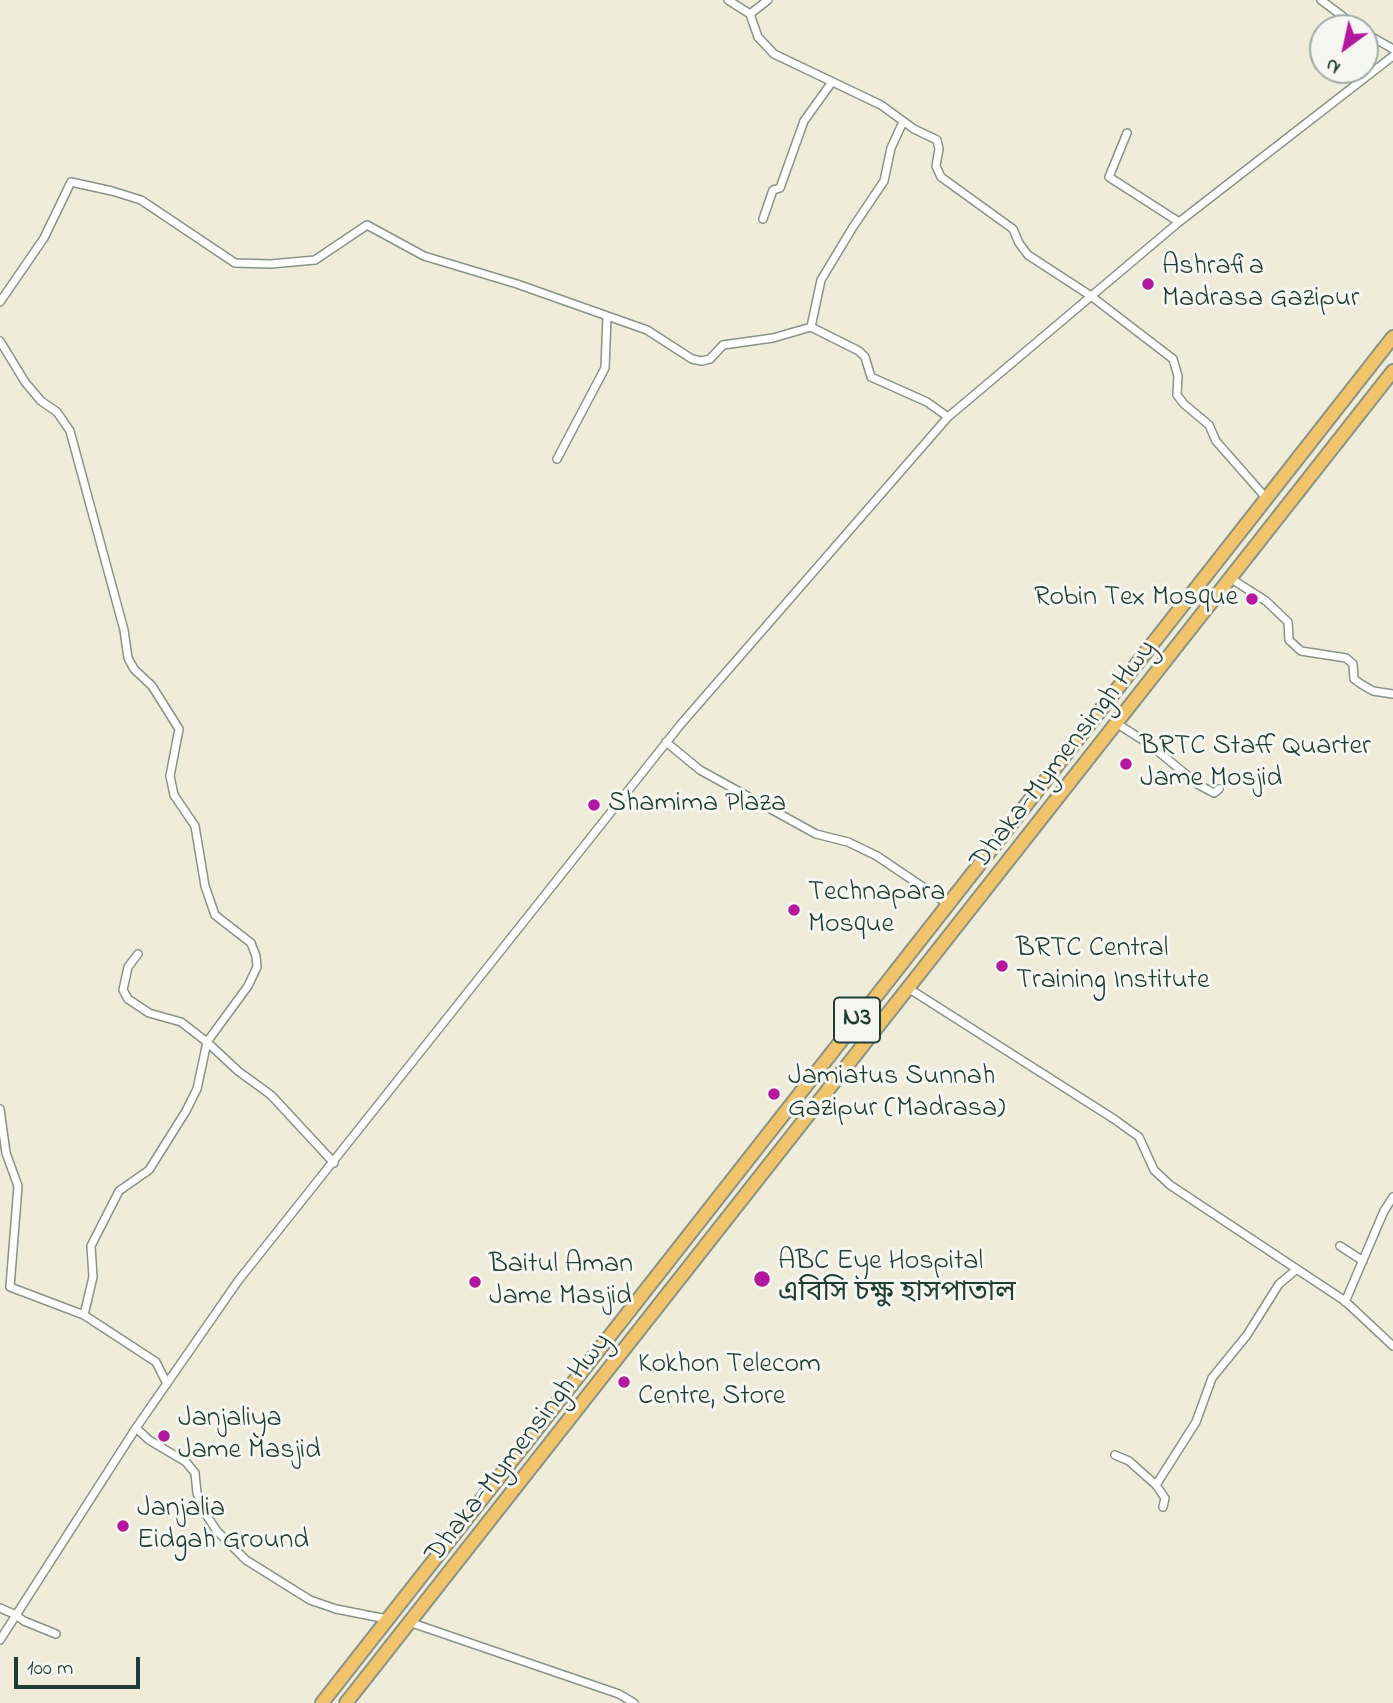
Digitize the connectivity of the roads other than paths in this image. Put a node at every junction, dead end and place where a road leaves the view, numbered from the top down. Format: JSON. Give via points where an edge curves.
{"nodes":[{"id":1,"x":728,"y":0,"type":"edge"},
{"id":2,"x":768,"y":0,"type":"edge"},
{"id":3,"x":1321,"y":0,"type":"edge"},
{"id":4,"x":750,"y":14,"type":"junction"},
{"id":5,"x":1340,"y":14,"type":"edge"},
{"id":6,"x":1393,"y":56,"type":"edge"},
{"id":7,"x":832,"y":82,"type":"junction"},
{"id":8,"x":903,"y":122,"type":"junction"},
{"id":9,"x":1128,"y":133,"type":"dead end"},
{"id":10,"x":763,"y":219,"type":"dead end"},
{"id":11,"x":1179,"y":222,"type":"junction"},
{"id":12,"x":1091,"y":296,"type":"junction"},
{"id":13,"x":0,"y":302,"type":"edge"},
{"id":14,"x":607,"y":317,"type":"junction"},
{"id":15,"x":811,"y":327,"type":"junction"},
{"id":16,"x":1393,"y":337,"type":"edge"},
{"id":17,"x":0,"y":341,"type":"edge"},
{"id":18,"x":1393,"y":371,"type":"edge"},
{"id":19,"x":948,"y":416,"type":"junction"},
{"id":20,"x":557,"y":459,"type":"dead end"},
{"id":21,"x":1266,"y":499,"type":"junction"},
{"id":22,"x":1230,"y":578,"type":"junction"},
{"id":23,"x":1393,"y":694,"type":"edge"},
{"id":24,"x":1116,"y":723,"type":"junction"},
{"id":25,"x":666,"y":742,"type":"junction"},
{"id":26,"x":1219,"y":789,"type":"dead end"},
{"id":27,"x":948,"y":904,"type":"junction"},
{"id":28,"x":138,"y":954,"type":"dead end"},
{"id":29,"x":908,"y":988,"type":"junction"},
{"id":30,"x":207,"y":1042,"type":"junction"},
{"id":31,"x":0,"y":1109,"type":"edge"},
{"id":32,"x":334,"y":1163,"type":"junction"},
{"id":33,"x":1393,"y":1197,"type":"edge"},
{"id":34,"x":1340,"y":1246,"type":"dead end"},
{"id":35,"x":1363,"y":1261,"type":"junction"},
{"id":36,"x":1297,"y":1269,"type":"junction"},
{"id":37,"x":1345,"y":1302,"type":"junction"},
{"id":38,"x":84,"y":1315,"type":"junction"},
{"id":39,"x":1393,"y":1346,"type":"edge"},
{"id":40,"x":167,"y":1384,"type":"junction"},
{"id":41,"x":136,"y":1428,"type":"junction"},
{"id":42,"x":1115,"y":1455,"type":"dead end"},
{"id":43,"x":1156,"y":1485,"type":"junction"},
{"id":44,"x":1163,"y":1507,"type":"dead end"},
{"id":45,"x":0,"y":1608,"type":"edge"},
{"id":46,"x":16,"y":1615,"type":"junction"},
{"id":47,"x":387,"y":1619,"type":"junction"},
{"id":48,"x":409,"y":1622,"type":"junction"},
{"id":49,"x":56,"y":1634,"type":"dead end"},
{"id":50,"x":0,"y":1640,"type":"edge"},
{"id":51,"x":322,"y":1703,"type":"edge"},
{"id":52,"x":346,"y":1703,"type":"edge"},
{"id":53,"x":634,"y":1703,"type":"edge"}],
"edges":[{"from":1,"to":4,"type":"street"},
{"from":2,"to":4,"type":"street"},
{"from":3,"to":5,"type":"street"},
{"from":4,"to":7,"type":"street","via":[[758,37],[774,54]]},
{"from":6,"to":11,"type":"street"},
{"from":7,"to":8,"type":"street","via":[[881,105]]},
{"from":7,"to":10,"type":"street","via":[[804,121],[780,188],[773,190]]},
{"from":8,"to":12,"type":"street","via":[[937,140],[936,166],[941,177],[1013,229],[1028,255]]},
{"from":8,"to":15,"type":"street","via":[[884,181],[821,280]]},
{"from":9,"to":11,"type":"street","via":[[1109,177]]},
{"from":11,"to":12,"type":"street"},
{"from":12,"to":19,"type":"street"},
{"from":12,"to":21,"type":"street","via":[[1173,359],[1177,395],[1209,425],[1216,441]]},
{"from":13,"to":14,"type":"street","via":[[44,238],[71,182],[141,200],[235,263],[315,260],[367,225],[424,257]]},
{"from":14,"to":15,"type":"street","via":[[647,330],[702,361],[723,345]]},
{"from":14,"to":20,"type":"street","via":[[605,368]]},
{"from":15,"to":19,"type":"street","via":[[859,351],[871,377]]},
{"from":16,"to":21,"type":"highway","name":"Dhaka-Mymensingh Hwy","number":"N3"},
{"from":17,"to":30,"type":"street","via":[[25,382],[70,431],[128,658],[179,729],[170,776],[174,795],[195,826],[215,915],[251,943],[256,957],[257,967],[248,986]]},
{"from":18,"to":22,"type":"highway","name":"Dhaka-Mymensingh Hwy","number":"N3"},
{"from":19,"to":25,"type":"street"},
{"from":21,"to":27,"type":"highway","name":"Dhaka-Mymensingh Hwy","number":"N3"},
{"from":22,"to":23,"type":"street","via":[[1288,622],[1289,640],[1301,651],[1346,658],[1360,684]]},
{"from":22,"to":24,"type":"highway","name":"Dhaka-Mymensingh Hwy","number":"N3"},
{"from":24,"to":26,"type":"street","via":[[1199,785],[1214,793]]},
{"from":24,"to":29,"type":"highway","name":"Dhaka-Mymensingh Hwy","number":"N3"},
{"from":25,"to":27,"type":"street","via":[[699,770],[816,834],[877,856]]},
{"from":25,"to":32,"type":"street"},
{"from":27,"to":47,"type":"highway","name":"Dhaka-Mymensingh Hwy","number":"N3"},
{"from":28,"to":30,"type":"street","via":[[128,967],[123,990],[128,999],[149,1013],[181,1022]]},
{"from":29,"to":36,"type":"street","via":[[1139,1137],[1154,1170],[1170,1185]]},
{"from":29,"to":48,"type":"highway","name":"Dhaka-Mymensingh Hwy","number":"N3"},
{"from":30,"to":32,"type":"street","via":[[271,1095]]},
{"from":30,"to":38,"type":"street","via":[[197,1089],[186,1111],[149,1170],[119,1191],[91,1246],[93,1277]]},
{"from":31,"to":38,"type":"street","via":[[6,1153],[18,1186],[10,1287]]},
{"from":32,"to":40,"type":"street","via":[[238,1281]]},
{"from":33,"to":35,"type":"street"},
{"from":34,"to":35,"type":"street"},
{"from":35,"to":37,"type":"street"},
{"from":36,"to":37,"type":"street"},
{"from":36,"to":43,"type":"street","via":[[1279,1284],[1247,1335],[1212,1378],[1196,1422]]},
{"from":37,"to":39,"type":"street"},
{"from":38,"to":40,"type":"street","via":[[156,1362]]},
{"from":40,"to":41,"type":"street"},
{"from":41,"to":46,"type":"street"},
{"from":41,"to":47,"type":"street","via":[[186,1462],[195,1473],[205,1513],[246,1560],[310,1600]]},
{"from":42,"to":43,"type":"street"},
{"from":43,"to":44,"type":"street","via":[[1165,1498]]},
{"from":45,"to":46,"type":"street"},
{"from":46,"to":49,"type":"street"},
{"from":46,"to":50,"type":"street"},
{"from":47,"to":51,"type":"highway","name":"Dhaka-Mymensingh Hwy","number":"N3"},
{"from":48,"to":52,"type":"highway","name":"Dhaka-Mymensingh Hwy","number":"N3"},
{"from":48,"to":53,"type":"street"}]}
